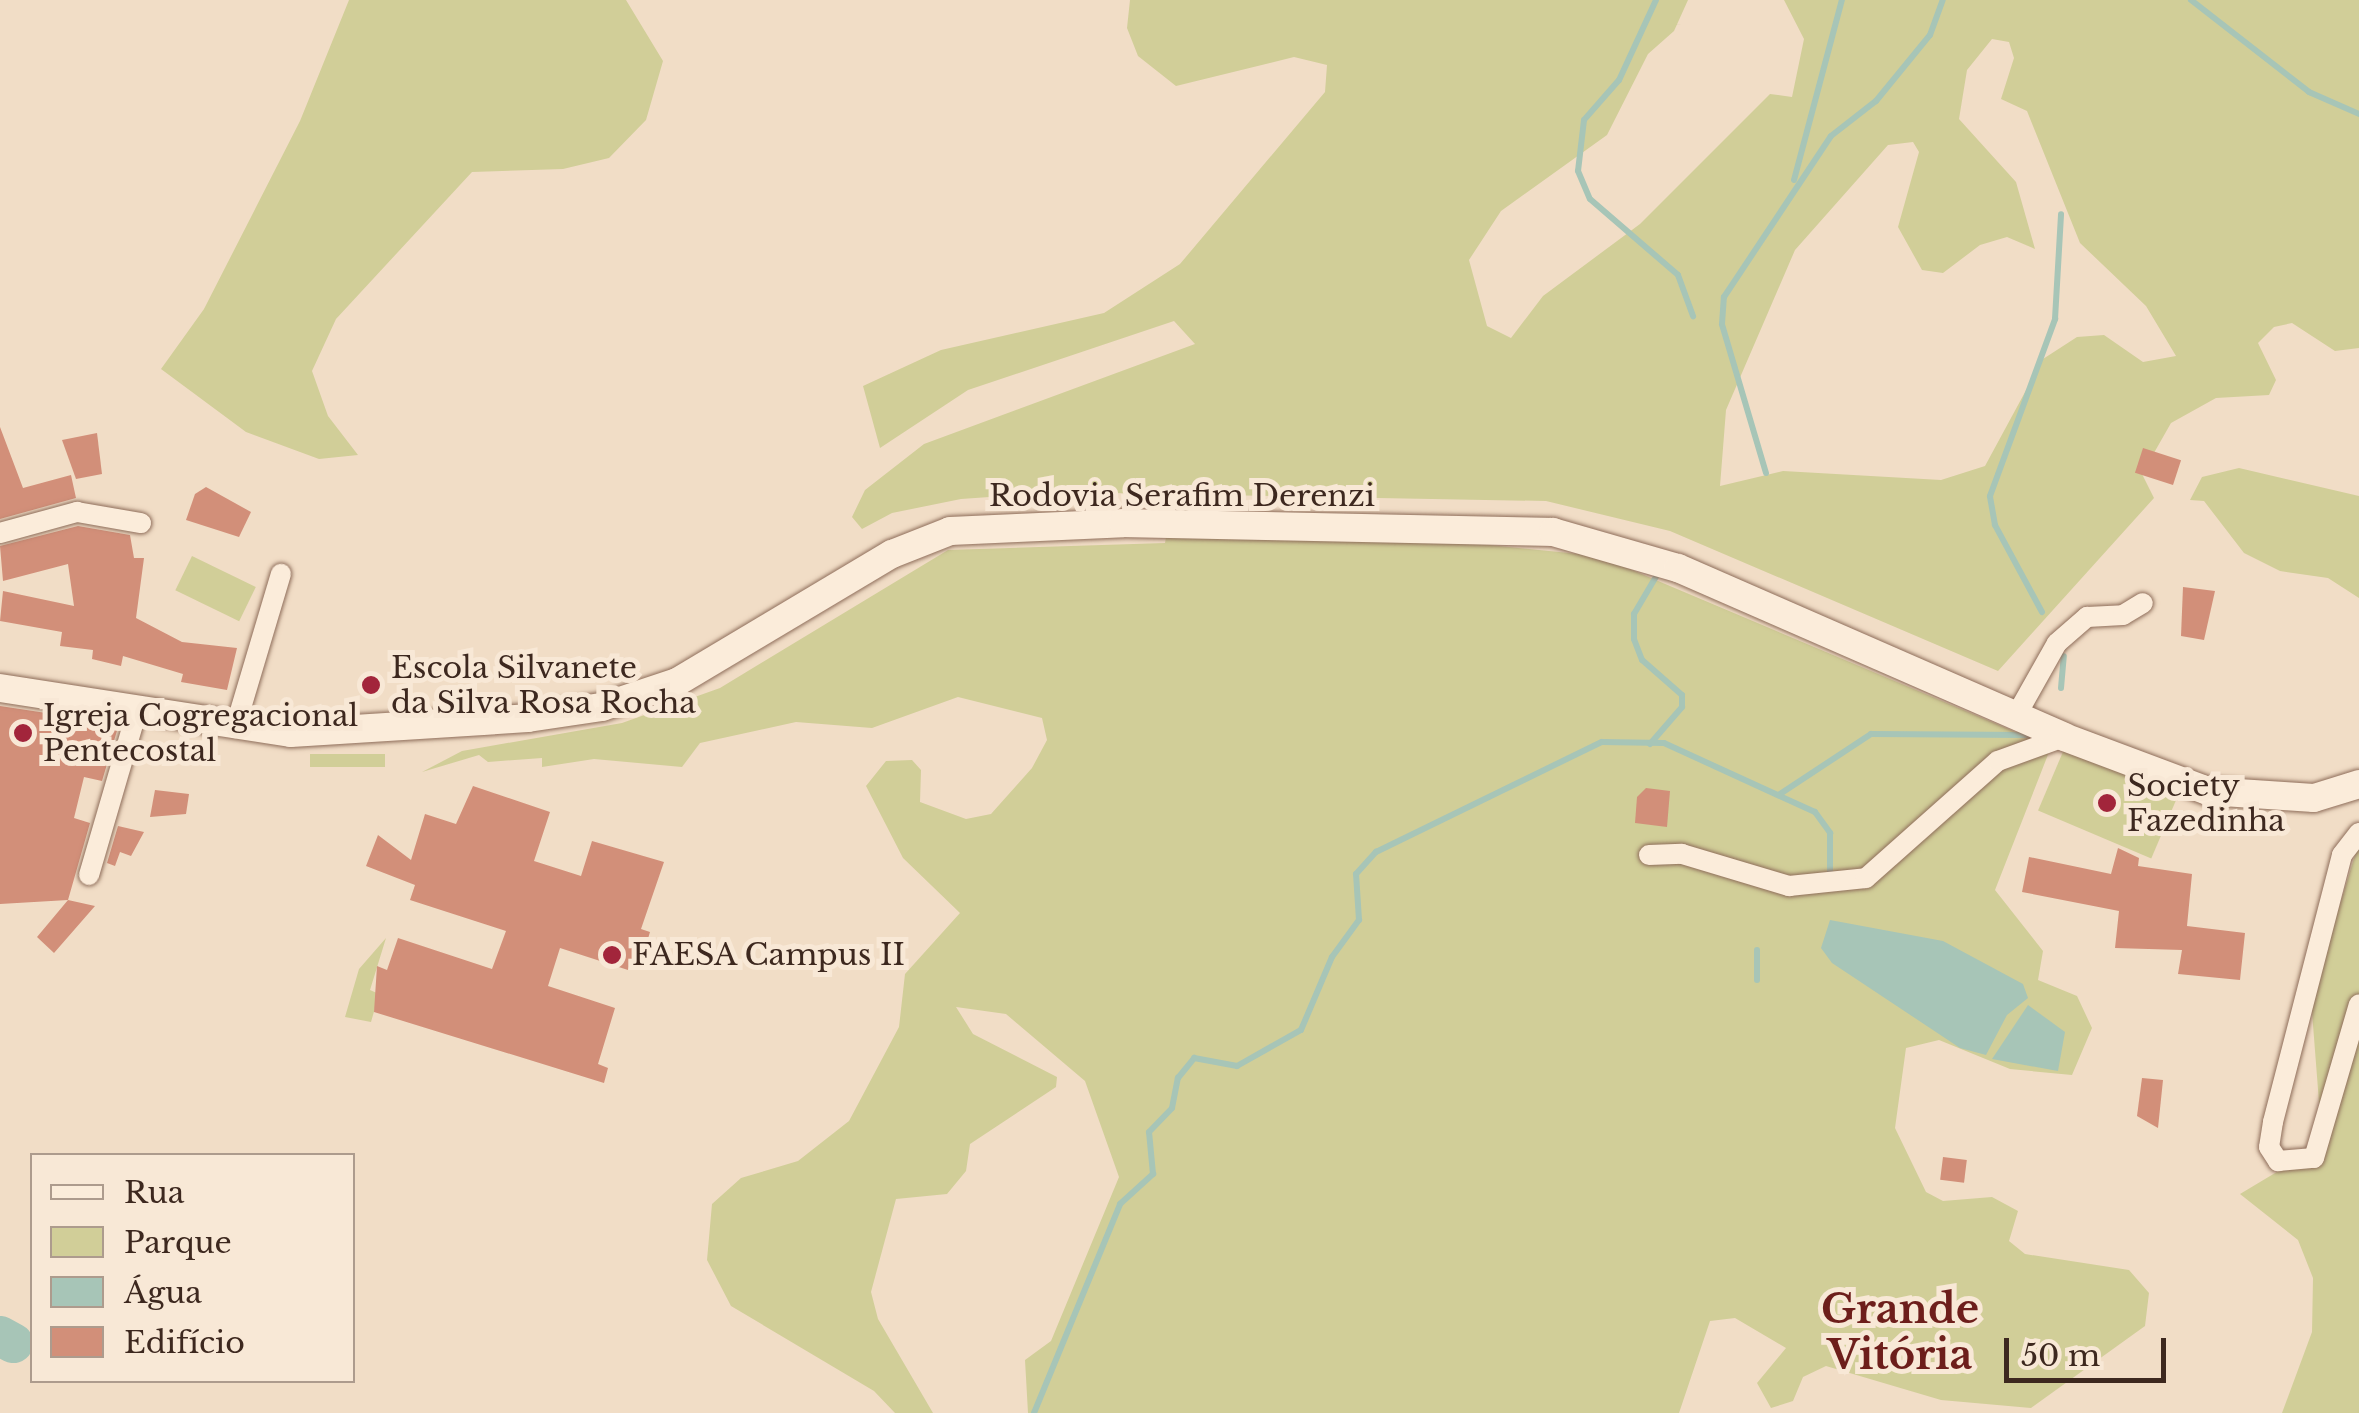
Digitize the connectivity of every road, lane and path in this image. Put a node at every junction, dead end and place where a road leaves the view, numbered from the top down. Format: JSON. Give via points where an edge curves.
{"nodes":[{"id":1,"x":140,"y":524,"type":"dead end"},
{"id":2,"x":0,"y":532,"type":"edge"},
{"id":3,"x":281,"y":574,"type":"dead end"},
{"id":4,"x":2143,"y":603,"type":"dead end"},
{"id":5,"x":0,"y":688,"type":"edge"},
{"id":6,"x":137,"y":711,"type":"junction"},
{"id":7,"x":2017,"y":714,"type":"junction"},
{"id":8,"x":235,"y":728,"type":"junction"},
{"id":9,"x":2064,"y":738,"type":"junction"},
{"id":10,"x":2359,"y":784,"type":"edge"},
{"id":11,"x":2359,"y":833,"type":"edge"},
{"id":12,"x":1649,"y":855,"type":"dead end"},
{"id":13,"x":89,"y":875,"type":"dead end"},
{"id":14,"x":2359,"y":1004,"type":"edge"}],
"edges":[{"from":1,"to":2,"type":"street","via":[[77,512]]},
{"from":3,"to":8,"type":"street"},
{"from":4,"to":7,"type":"street","via":[[2123,614],[2087,618],[2057,643]]},
{"from":5,"to":6,"type":"main road","name":"Rodovia Serafim Derenzi"},
{"from":6,"to":8,"type":"main road","name":"Rodovia Serafim Derenzi"},
{"from":6,"to":13,"type":"street"},
{"from":7,"to":8,"type":"main road","name":"Rodovia Serafim Derenzi","via":[[1678,568],[1553,532],[1122,523],[985,526],[922,540],[677,682],[602,707],[334,732]]},
{"from":7,"to":9,"type":"main road","name":"Rodovia Serafim Derenzi"},
{"from":9,"to":10,"type":"main road","name":"Rodovia Serafim Derenzi","via":[[2208,791],[2314,798]]},
{"from":9,"to":12,"type":"street","via":[[1998,760],[1866,878],[1789,886],[1682,854]]},
{"from":11,"to":14,"type":"street","via":[[2342,854],[2274,1122],[2270,1147],[2278,1161],[2314,1158]]}]}
